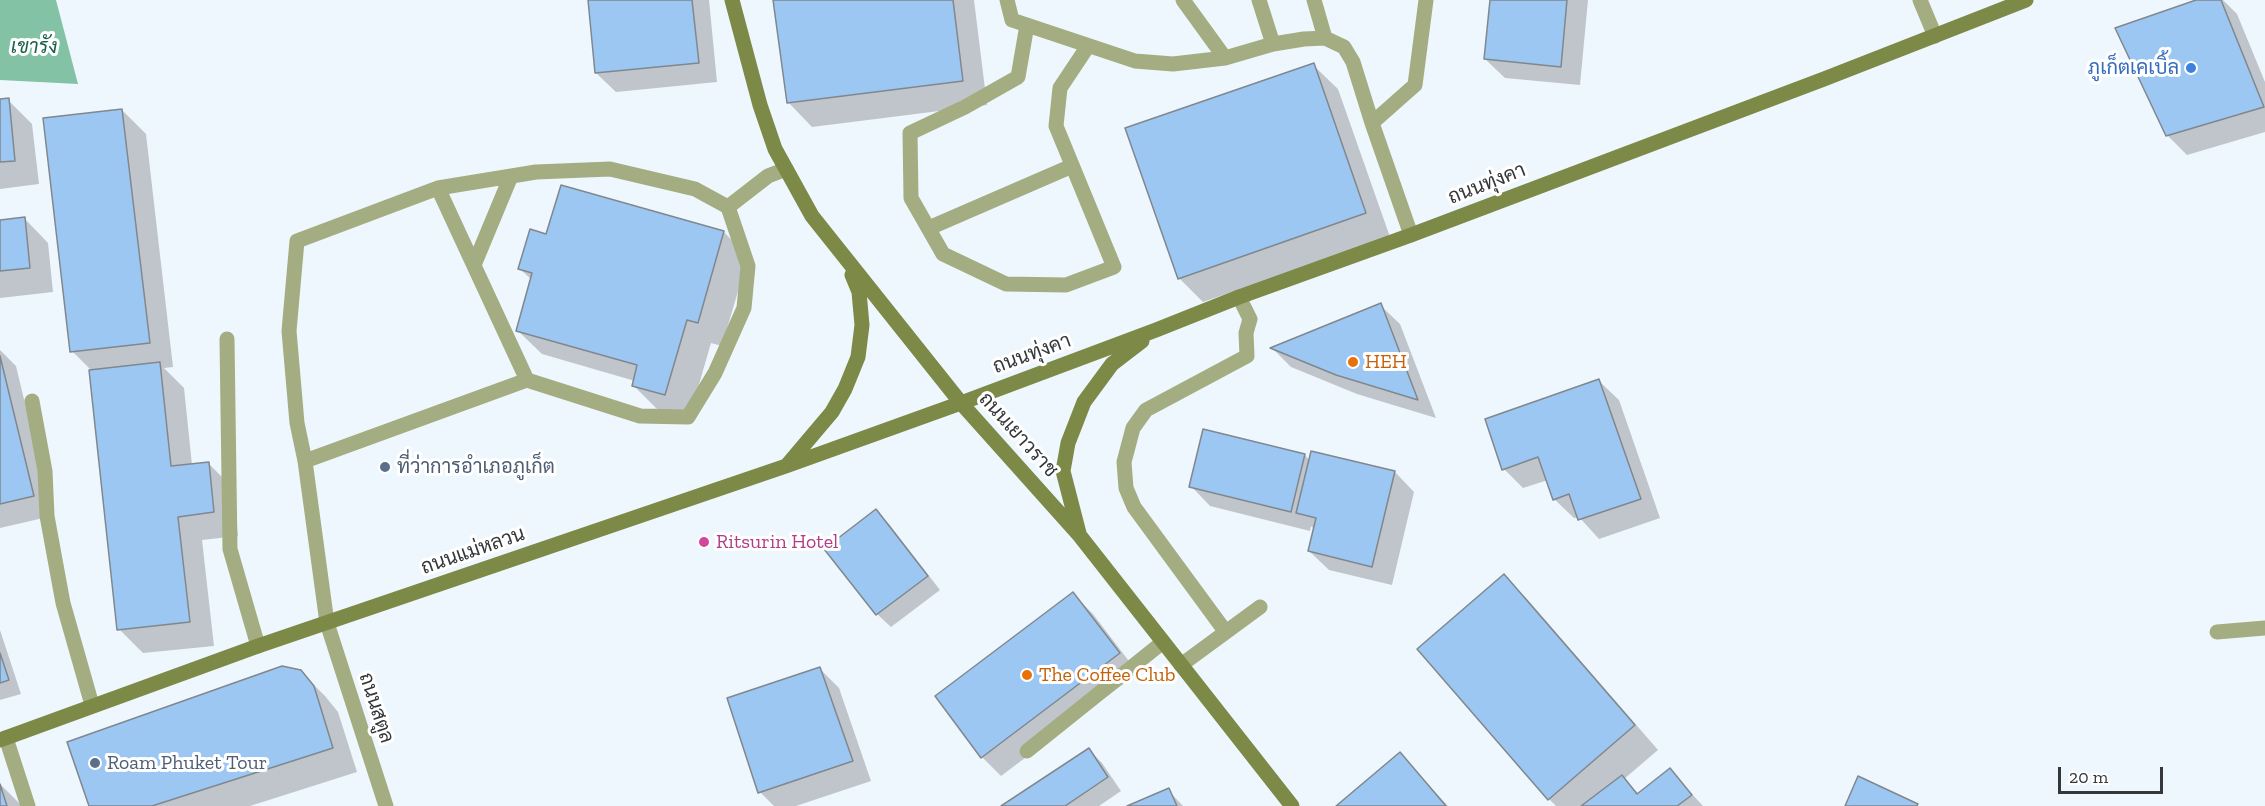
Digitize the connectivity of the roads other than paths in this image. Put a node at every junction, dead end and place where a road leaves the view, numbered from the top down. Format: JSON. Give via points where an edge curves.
{"nodes":[{"id":1,"x":732,"y":0,"type":"edge"},
{"id":2,"x":1007,"y":0,"type":"edge"},
{"id":3,"x":1184,"y":0,"type":"edge"},
{"id":4,"x":1259,"y":0,"type":"edge"},
{"id":5,"x":1314,"y":0,"type":"edge"},
{"id":6,"x":1426,"y":0,"type":"edge"},
{"id":7,"x":1920,"y":0,"type":"edge"},
{"id":8,"x":2026,"y":0,"type":"edge"},
{"id":9,"x":1027,"y":25,"type":"junction"},
{"id":10,"x":1935,"y":36,"type":"junction"},
{"id":11,"x":1325,"y":38,"type":"junction"},
{"id":12,"x":1273,"y":44,"type":"junction"},
{"id":13,"x":1088,"y":46,"type":"junction"},
{"id":14,"x":1225,"y":58,"type":"junction"},
{"id":15,"x":1372,"y":123,"type":"junction"},
{"id":16,"x":1072,"y":166,"type":"junction"},
{"id":17,"x":786,"y":169,"type":"junction"},
{"id":18,"x":511,"y":176,"type":"junction"},
{"id":19,"x":438,"y":188,"type":"junction"},
{"id":20,"x":728,"y":207,"type":"junction"},
{"id":21,"x":929,"y":228,"type":"junction"},
{"id":22,"x":1411,"y":235,"type":"junction"},
{"id":23,"x":848,"y":262,"type":"junction"},
{"id":24,"x":474,"y":265,"type":"junction"},
{"id":25,"x":1239,"y":297,"type":"junction"},
{"id":26,"x":1156,"y":330,"type":"junction"},
{"id":27,"x":227,"y":339,"type":"dead end"},
{"id":28,"x":527,"y":380,"type":"junction"},
{"id":29,"x":32,"y":401,"type":"dead end"},
{"id":30,"x":961,"y":403,"type":"junction"},
{"id":31,"x":305,"y":461,"type":"junction"},
{"id":32,"x":786,"y":466,"type":"junction"},
{"id":33,"x":1080,"y":536,"type":"junction"},
{"id":34,"x":1260,"y":607,"type":"dead end"},
{"id":35,"x":327,"y":623,"type":"junction"},
{"id":36,"x":2265,"y":628,"type":"edge"},
{"id":37,"x":1225,"y":632,"type":"junction"},
{"id":38,"x":2217,"y":632,"type":"dead end"},
{"id":39,"x":1163,"y":642,"type":"junction"},
{"id":40,"x":258,"y":646,"type":"junction"},
{"id":41,"x":1181,"y":665,"type":"junction"},
{"id":42,"x":92,"y":705,"type":"junction"},
{"id":43,"x":3,"y":739,"type":"edge"},
{"id":44,"x":1027,"y":751,"type":"dead end"},
{"id":45,"x":28,"y":806,"type":"edge"},
{"id":46,"x":386,"y":806,"type":"edge"},
{"id":47,"x":1292,"y":806,"type":"edge"}],
"edges":[{"from":1,"to":17,"type":"main road","name":"ถนนเยาวราช","via":[[760,105]]},
{"from":2,"to":9,"type":"street","via":[[1012,20]]},
{"from":3,"to":14,"type":"street"},
{"from":4,"to":12,"type":"street"},
{"from":5,"to":11,"type":"street"},
{"from":6,"to":15,"type":"street","via":[[1415,85]]},
{"from":7,"to":10,"type":"street"},
{"from":8,"to":10,"type":"main road","name":"ถนนทุ่งคา"},
{"from":9,"to":13,"type":"street"},
{"from":9,"to":21,"type":"street","via":[[1018,77],[910,133],[911,198]]},
{"from":10,"to":22,"type":"main road","name":"ถนนทุ่งคา"},
{"from":11,"to":12,"type":"street"},
{"from":11,"to":15,"type":"street","via":[[1344,47],[1353,62]]},
{"from":12,"to":14,"type":"street"},
{"from":13,"to":14,"type":"street","via":[[1135,61],[1173,64]]},
{"from":13,"to":16,"type":"street","via":[[1060,88],[1056,126]]},
{"from":15,"to":22,"type":"street"},
{"from":16,"to":21,"type":"street"},
{"from":16,"to":21,"type":"street","via":[[1114,267],[1066,285],[1006,284],[943,254]]},
{"from":17,"to":20,"type":"street","via":[[768,176]]},
{"from":17,"to":23,"type":"main road","name":"ถนนเยาวราช","via":[[812,216]]},
{"from":18,"to":19,"type":"street"},
{"from":18,"to":20,"type":"street","via":[[610,169],[695,189]]},
{"from":18,"to":24,"type":"street"},
{"from":19,"to":24,"type":"street"},
{"from":19,"to":31,"type":"street","name":"ถนนสตูล","via":[[297,241],[289,331],[297,423]]},
{"from":20,"to":28,"type":"street","via":[[748,266],[744,308],[715,373],[688,417],[640,416]]},
{"from":22,"to":25,"type":"main road","name":"ถนนทุ่งคา"},
{"from":23,"to":30,"type":"main road","name":"ถนนเยาวราช"},
{"from":23,"to":32,"type":"main road","via":[[859,292],[862,325],[858,357],[832,412]]},
{"from":24,"to":28,"type":"street"},
{"from":25,"to":26,"type":"main road","name":"ถนนทุ่งคา"},
{"from":25,"to":37,"type":"street","via":[[1250,319],[1247,356],[1146,410],[1133,428],[1124,462],[1129,499]]},
{"from":26,"to":30,"type":"main road","name":"ถนนทุ่งคา"},
{"from":26,"to":33,"type":"main road","via":[[1112,364],[1084,402],[1068,443],[1063,471]]},
{"from":27,"to":40,"type":"street","via":[[230,549]]},
{"from":28,"to":31,"type":"street"},
{"from":29,"to":42,"type":"street","via":[[63,603]]},
{"from":30,"to":32,"type":"main road","name":"ถนนแม่หลวน"},
{"from":30,"to":33,"type":"main road","name":"ถนนเยาวราช"},
{"from":31,"to":35,"type":"street","name":"ถนนสตูล"},
{"from":32,"to":35,"type":"main road","name":"ถนนแม่หลวน"},
{"from":33,"to":39,"type":"main road","name":"ถนนเยาวราช"},
{"from":34,"to":37,"type":"street"},
{"from":35,"to":40,"type":"main road","name":"ถนนแม่หลวน"},
{"from":35,"to":46,"type":"street","name":"ถนนสตูล"},
{"from":36,"to":38,"type":"street"},
{"from":37,"to":41,"type":"street"},
{"from":39,"to":41,"type":"main road","name":"ถนนเยาวราช"},
{"from":39,"to":44,"type":"street"},
{"from":40,"to":42,"type":"main road","name":"ถนนแม่หลวน"},
{"from":41,"to":47,"type":"main road","name":"ถนนเยาวราช"},
{"from":42,"to":43,"type":"main road","name":"ถนนแม่หลวน"},
{"from":43,"to":45,"type":"street"}]}
